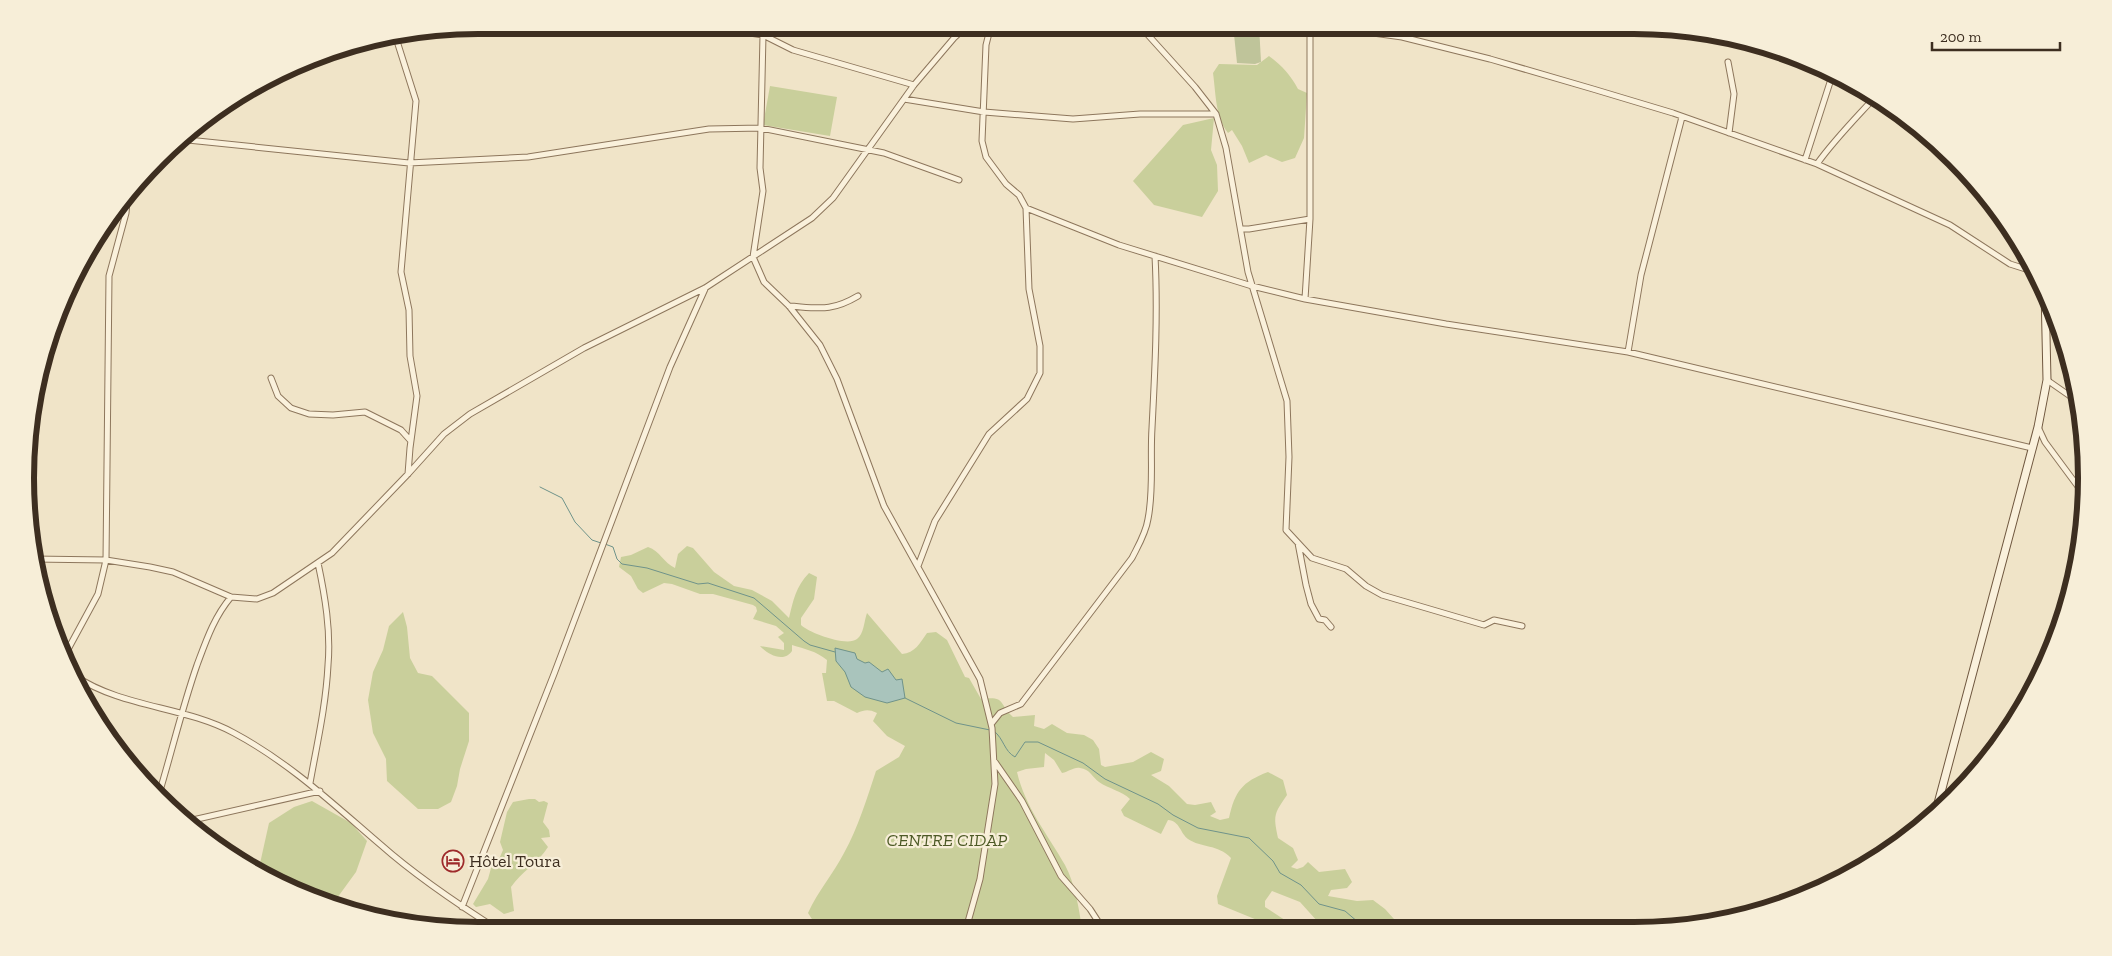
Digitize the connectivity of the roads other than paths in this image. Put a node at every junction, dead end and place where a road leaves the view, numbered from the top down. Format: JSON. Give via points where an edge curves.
{"nodes":[{"id":1,"x":756,"y":34,"type":"edge"},
{"id":2,"x":958,"y":34,"type":"edge"},
{"id":3,"x":989,"y":34,"type":"edge"},
{"id":4,"x":1147,"y":34,"type":"edge"},
{"id":5,"x":1310,"y":34,"type":"edge"},
{"id":6,"x":1380,"y":34,"type":"edge"},
{"id":7,"x":763,"y":35,"type":"junction"},
{"id":8,"x":397,"y":41,"type":"edge"},
{"id":9,"x":1728,"y":62,"type":"dead end"},
{"id":10,"x":1831,"y":80,"type":"edge"},
{"id":11,"x":914,"y":85,"type":"junction"},
{"id":12,"x":904,"y":99,"type":"junction"},
{"id":13,"x":1870,"y":102,"type":"edge"},
{"id":14,"x":984,"y":112,"type":"junction"},
{"id":15,"x":1216,"y":114,"type":"junction"},
{"id":16,"x":1682,"y":117,"type":"junction"},
{"id":17,"x":761,"y":128,"type":"junction"},
{"id":18,"x":1729,"y":133,"type":"junction"},
{"id":19,"x":190,"y":140,"type":"edge"},
{"id":20,"x":867,"y":149,"type":"junction"},
{"id":21,"x":1805,"y":160,"type":"junction"},
{"id":22,"x":410,"y":163,"type":"junction"},
{"id":23,"x":1817,"y":164,"type":"junction"},
{"id":24,"x":959,"y":180,"type":"dead end"},
{"id":25,"x":127,"y":207,"type":"edge"},
{"id":26,"x":1026,"y":208,"type":"junction"},
{"id":27,"x":1310,"y":219,"type":"junction"},
{"id":28,"x":1242,"y":229,"type":"junction"},
{"id":29,"x":1155,"y":256,"type":"junction"},
{"id":30,"x":753,"y":257,"type":"junction"},
{"id":31,"x":2025,"y":269,"type":"edge"},
{"id":32,"x":1252,"y":286,"type":"junction"},
{"id":33,"x":705,"y":288,"type":"junction"},
{"id":34,"x":858,"y":296,"type":"dead end"},
{"id":35,"x":1305,"y":299,"type":"junction"},
{"id":36,"x":789,"y":306,"type":"junction"},
{"id":37,"x":2046,"y":312,"type":"edge"},
{"id":38,"x":1628,"y":352,"type":"junction"},
{"id":39,"x":271,"y":378,"type":"dead end"},
{"id":40,"x":2048,"y":380,"type":"junction"},
{"id":41,"x":2071,"y":396,"type":"edge"},
{"id":42,"x":2038,"y":427,"type":"junction"},
{"id":43,"x":410,"y":440,"type":"junction"},
{"id":44,"x":2032,"y":448,"type":"junction"},
{"id":45,"x":408,"y":474,"type":"junction"},
{"id":46,"x":2078,"y":486,"type":"edge"},
{"id":47,"x":1298,"y":542,"type":"junction"},
{"id":48,"x":41,"y":559,"type":"edge"},
{"id":49,"x":106,"y":560,"type":"junction"},
{"id":50,"x":318,"y":563,"type":"junction"},
{"id":51,"x":918,"y":566,"type":"junction"},
{"id":52,"x":231,"y":597,"type":"junction"},
{"id":53,"x":1522,"y":626,"type":"dead end"},
{"id":54,"x":1331,"y":627,"type":"dead end"},
{"id":55,"x":68,"y":649,"type":"edge"},
{"id":56,"x":84,"y":682,"type":"edge"},
{"id":57,"x":180,"y":714,"type":"junction"},
{"id":58,"x":992,"y":728,"type":"junction"},
{"id":59,"x":995,"y":761,"type":"junction"},
{"id":60,"x":310,"y":783,"type":"junction"},
{"id":61,"x":160,"y":788,"type":"edge"},
{"id":62,"x":320,"y":791,"type":"junction"},
{"id":63,"x":1939,"y":801,"type":"edge"},
{"id":64,"x":195,"y":820,"type":"edge"},
{"id":65,"x":462,"y":907,"type":"junction"},
{"id":66,"x":486,"y":922,"type":"edge"},
{"id":67,"x":968,"y":922,"type":"edge"},
{"id":68,"x":1098,"y":922,"type":"edge"}],
"edges":[{"from":1,"to":7,"type":"street"},
{"from":2,"to":11,"type":"street"},
{"from":3,"to":14,"type":"street"},
{"from":4,"to":15,"type":"street"},
{"from":5,"to":27,"type":"street"},
{"from":6,"to":16,"type":"street","via":[[1490,59]]},
{"from":7,"to":11,"type":"street","via":[[793,50]]},
{"from":7,"to":17,"type":"street"},
{"from":8,"to":22,"type":"street","via":[[416,100]]},
{"from":9,"to":18,"type":"street","via":[[1734,94]]},
{"from":10,"to":21,"type":"street"},
{"from":11,"to":12,"type":"street"},
{"from":12,"to":14,"type":"street"},
{"from":12,"to":20,"type":"street"},
{"from":13,"to":23,"type":"street"},
{"from":14,"to":15,"type":"street","via":[[1073,119],[1140,114]]},
{"from":14,"to":26,"type":"street","via":[[982,141],[986,157],[1006,184],[1019,195]]},
{"from":15,"to":28,"type":"street"},
{"from":16,"to":18,"type":"street"},
{"from":16,"to":38,"type":"street","via":[[1641,276]]},
{"from":17,"to":20,"type":"street"},
{"from":17,"to":22,"type":"street","via":[[709,129],[528,157]]},
{"from":17,"to":30,"type":"street","via":[[763,191]]},
{"from":18,"to":21,"type":"street"},
{"from":19,"to":22,"type":"street"},
{"from":20,"to":24,"type":"street"},
{"from":20,"to":30,"type":"street","via":[[833,198],[812,218]]},
{"from":21,"to":23,"type":"street"},
{"from":22,"to":43,"type":"street","via":[[401,272],[409,310],[410,356],[417,390]]},
{"from":23,"to":31,"type":"street","via":[[1942,221],[2010,264]]},
{"from":25,"to":49,"type":"street","via":[[109,276]]},
{"from":26,"to":29,"type":"street"},
{"from":26,"to":51,"type":"street","via":[[1029,289],[1040,346],[1040,373],[1027,399],[988,434],[935,521]]},
{"from":27,"to":28,"type":"street"},
{"from":27,"to":35,"type":"street"},
{"from":28,"to":32,"type":"street"},
{"from":29,"to":32,"type":"street"},
{"from":29,"to":58,"type":"street","via":[[1157,326],[1150,501],[1143,535],[1127,566],[1040,680],[1021,704],[1000,713]]},
{"from":30,"to":33,"type":"street"},
{"from":30,"to":36,"type":"street","via":[[764,282]]},
{"from":32,"to":35,"type":"street"},
{"from":32,"to":47,"type":"street","via":[[1287,401],[1286,530]]},
{"from":33,"to":45,"type":"street","via":[[584,348],[470,414],[444,434]]},
{"from":33,"to":65,"type":"street","via":[[670,368]]},
{"from":34,"to":36,"type":"street","via":[[842,306],[827,309]]},
{"from":35,"to":38,"type":"street"},
{"from":36,"to":51,"type":"street","via":[[820,345],[837,379],[884,506]]},
{"from":37,"to":40,"type":"main road"},
{"from":38,"to":44,"type":"street"},
{"from":39,"to":43,"type":"street","via":[[278,396],[291,408],[317,415],[365,412],[401,430]]},
{"from":40,"to":41,"type":"street"},
{"from":40,"to":42,"type":"main road"},
{"from":42,"to":44,"type":"main road"},
{"from":42,"to":46,"type":"street","via":[[2045,442]]},
{"from":43,"to":45,"type":"street"},
{"from":44,"to":63,"type":"main road"},
{"from":45,"to":50,"type":"street","via":[[332,553]]},
{"from":47,"to":53,"type":"street","via":[[1312,558],[1346,569],[1382,595],[1484,625],[1494,620]]},
{"from":47,"to":54,"type":"street","via":[[1311,604],[1319,619]]},
{"from":48,"to":49,"type":"street"},
{"from":49,"to":52,"type":"street","via":[[173,572]]},
{"from":49,"to":55,"type":"street","via":[[98,594]]},
{"from":50,"to":52,"type":"street","via":[[273,593],[257,599]]},
{"from":50,"to":60,"type":"street","via":[[326,609],[329,664]]},
{"from":51,"to":58,"type":"street","via":[[980,679]]},
{"from":52,"to":57,"type":"street","via":[[219,611]]},
{"from":56,"to":57,"type":"street","via":[[108,693]]},
{"from":57,"to":60,"type":"street","via":[[234,733]]},
{"from":57,"to":61,"type":"street"},
{"from":58,"to":59,"type":"street"},
{"from":59,"to":67,"type":"street","via":[[987,845]]},
{"from":59,"to":68,"type":"street","via":[[1022,800],[1061,876]]},
{"from":60,"to":62,"type":"street"},
{"from":62,"to":64,"type":"street"},
{"from":62,"to":65,"type":"street","via":[[382,846]]},
{"from":65,"to":66,"type":"street"}]}
